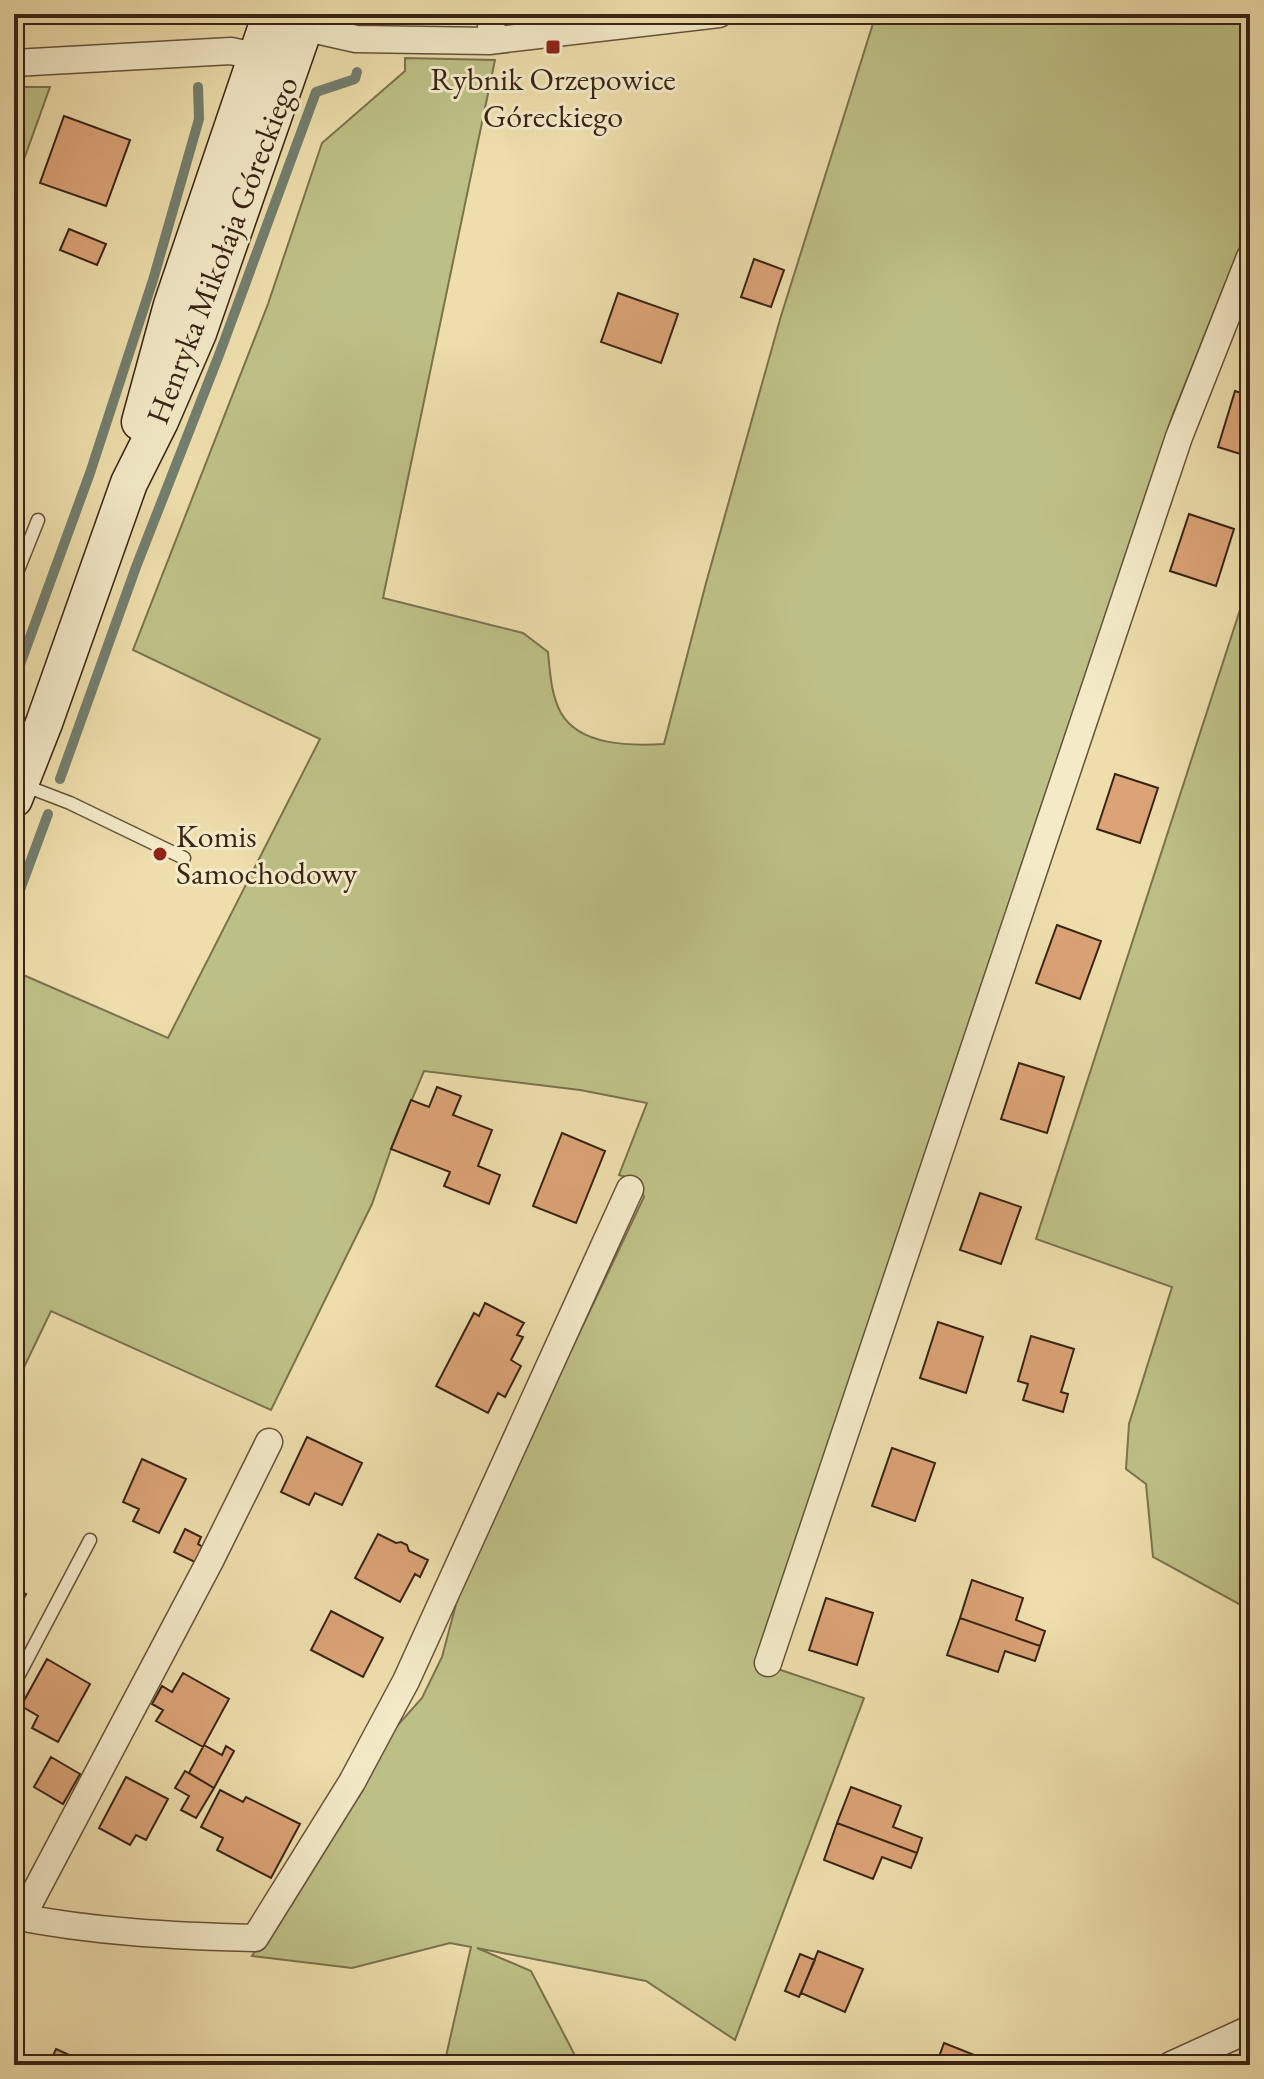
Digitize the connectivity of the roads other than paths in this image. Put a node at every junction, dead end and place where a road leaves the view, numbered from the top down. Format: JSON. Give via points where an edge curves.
{"nodes":[{"id":1,"x":493,"y":14,"type":"edge"},
{"id":2,"x":719,"y":14,"type":"edge"},
{"id":3,"x":271,"y":16,"type":"edge"},
{"id":4,"x":307,"y":21,"type":"edge"},
{"id":5,"x":489,"y":41,"type":"junction"},
{"id":6,"x":257,"y":55,"type":"junction"},
{"id":7,"x":14,"y":63,"type":"edge"},
{"id":8,"x":291,"y":66,"type":"junction"},
{"id":9,"x":1250,"y":257,"type":"edge"},
{"id":10,"x":129,"y":483,"type":"junction"},
{"id":11,"x":38,"y":520,"type":"dead end"},
{"id":12,"x":14,"y":580,"type":"edge"},
{"id":13,"x":18,"y":782,"type":"edge"},
{"id":14,"x":184,"y":858,"type":"dead end"},
{"id":15,"x":630,"y":1189,"type":"dead end"},
{"id":16,"x":269,"y":1442,"type":"dead end"},
{"id":17,"x":90,"y":1540,"type":"dead end"},
{"id":18,"x":768,"y":1663,"type":"dead end"},
{"id":19,"x":14,"y":1684,"type":"edge"},
{"id":20,"x":18,"y":1916,"type":"edge"},
{"id":21,"x":1250,"y":2029,"type":"edge"},
{"id":22,"x":1171,"y":2065,"type":"edge"}],
"edges":[{"from":1,"to":5,"type":"street"},
{"from":2,"to":5,"type":"street"},
{"from":3,"to":4,"type":"street"},
{"from":3,"to":6,"type":"main road","name":"Henryka Mikołaja Góreckiego"},
{"from":4,"to":5,"type":"street","via":[[356,39]]},
{"from":4,"to":8,"type":"main road","name":"Henryka Mikołaja Góreckiego"},
{"from":6,"to":7,"type":"street","via":[[212,51]]},
{"from":6,"to":8,"type":"street"},
{"from":6,"to":10,"type":"main road","name":"Henryka Mikołaja Góreckiego","via":[[172,305],[141,415]]},
{"from":8,"to":10,"type":"main road","name":"Henryka Mikołaja Góreckiego","via":[[198,333]]},
{"from":9,"to":18,"type":"street","via":[[1179,437]]},
{"from":10,"to":13,"type":"main road","name":"Henryka Mikołaja Góreckiego"},
{"from":11,"to":12,"type":"lane"},
{"from":13,"to":14,"type":"lane"},
{"from":15,"to":20,"type":"street","via":[[406,1681],[352,1782],[255,1938],[160,1935]]},
{"from":16,"to":20,"type":"street"},
{"from":17,"to":19,"type":"lane"},
{"from":21,"to":22,"type":"street"}]}
